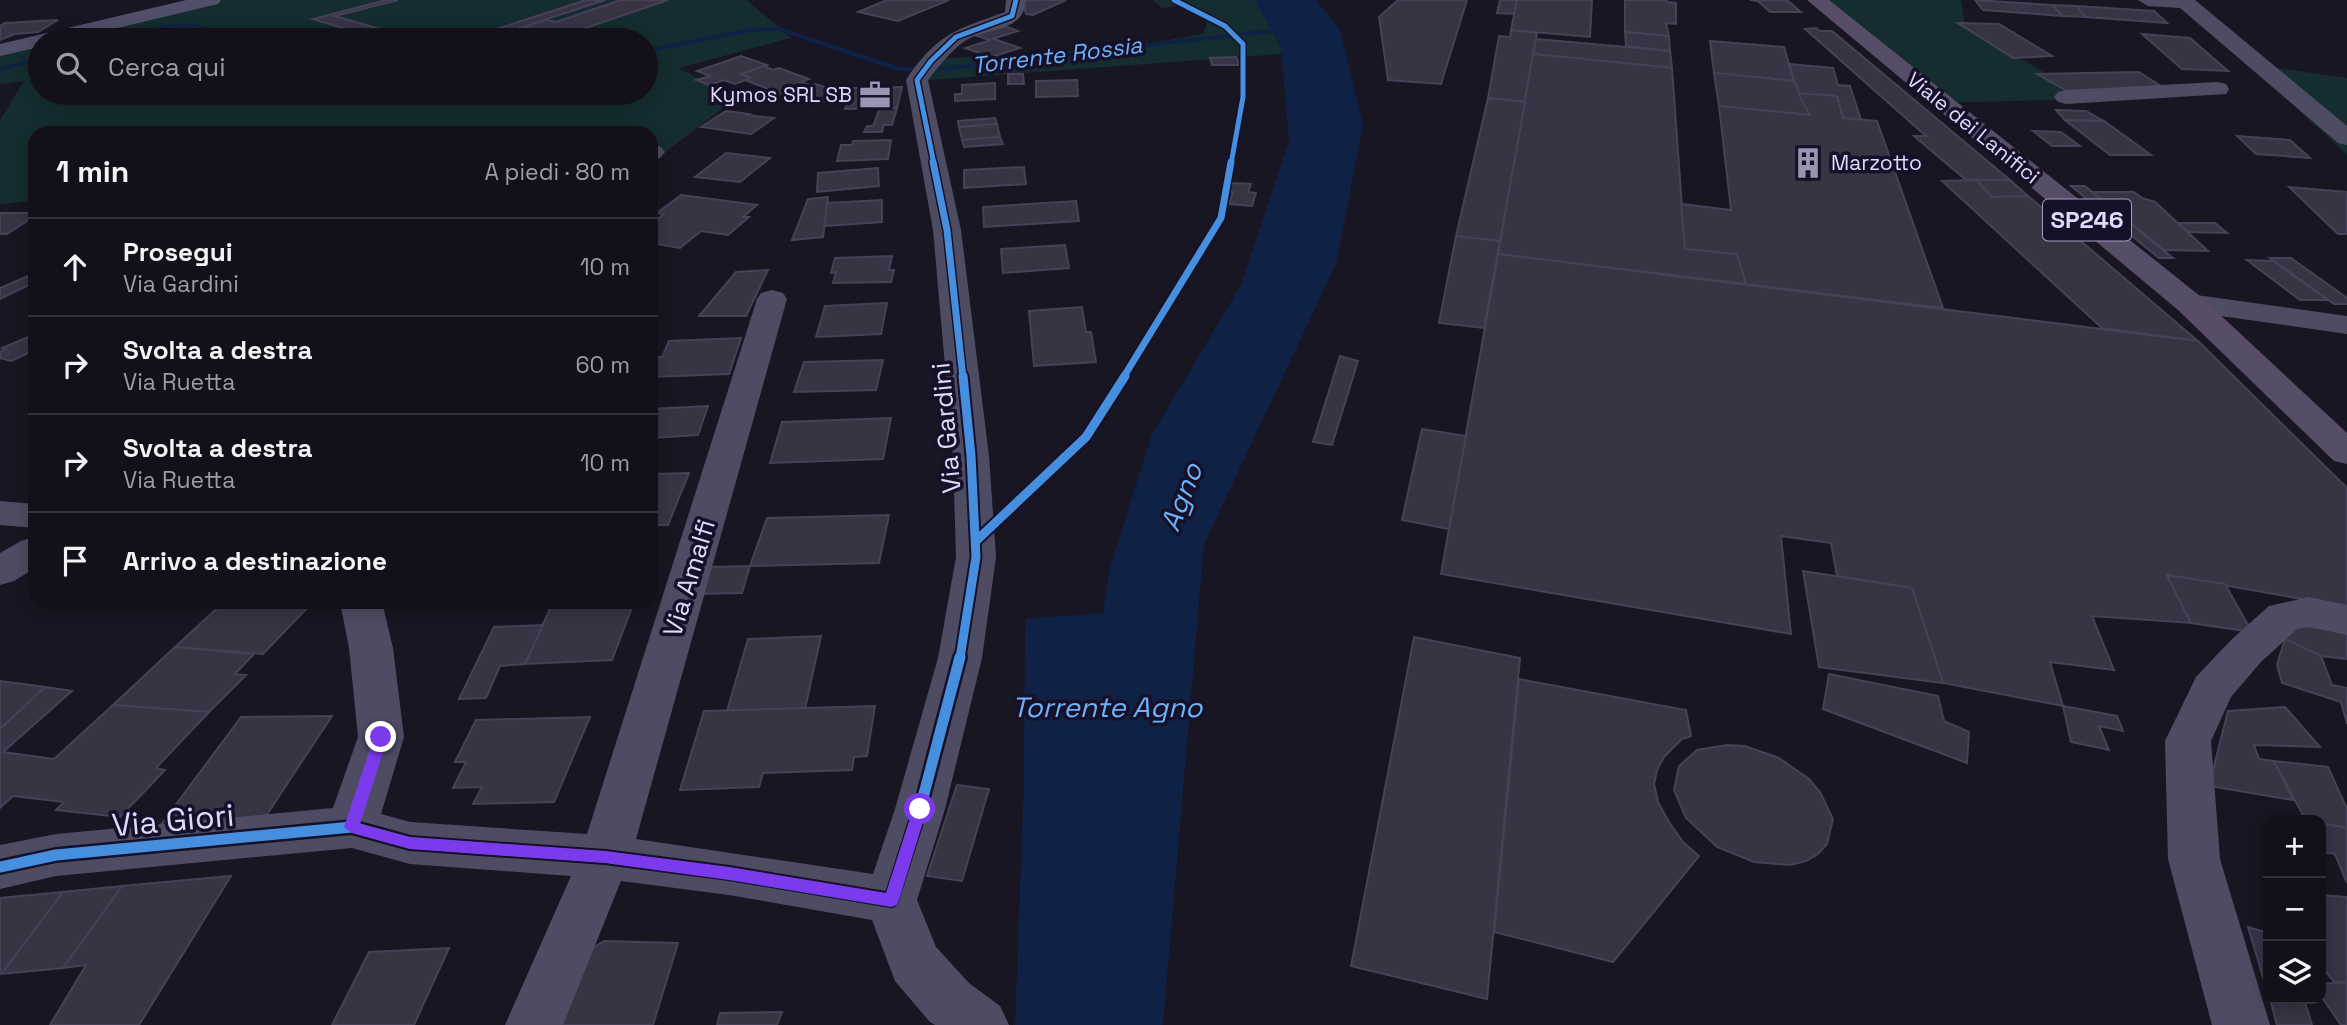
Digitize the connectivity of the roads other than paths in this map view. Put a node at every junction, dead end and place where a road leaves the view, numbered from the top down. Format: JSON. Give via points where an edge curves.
{"nodes":[{"id":1,"x":211,"y":0,"type":"edge"},
{"id":2,"x":1016,"y":0,"type":"edge"},
{"id":3,"x":1817,"y":0,"type":"edge"},
{"id":4,"x":2148,"y":0,"type":"edge"},
{"id":5,"x":2185,"y":1,"type":"edge"},
{"id":6,"x":95,"y":28,"type":"edge"},
{"id":7,"x":28,"y":44,"type":"edge"},
{"id":8,"x":0,"y":50,"type":"edge"},
{"id":9,"x":2218,"y":89,"type":"dead end"},
{"id":10,"x":2066,"y":97,"type":"dead end"},
{"id":11,"x":2347,"y":138,"type":"edge"},
{"id":12,"x":772,"y":299,"type":"dead end"},
{"id":13,"x":2189,"y":303,"type":"junction"},
{"id":14,"x":2347,"y":325,"type":"edge"},
{"id":15,"x":2347,"y":453,"type":"edge"},
{"id":16,"x":0,"y":513,"type":"edge"},
{"id":17,"x":28,"y":515,"type":"edge"},
{"id":18,"x":28,"y":554,"type":"edge"},
{"id":19,"x":0,"y":571,"type":"edge"},
{"id":20,"x":362,"y":609,"type":"edge"},
{"id":21,"x":2347,"y":620,"type":"edge"},
{"id":22,"x":352,"y":827,"type":"junction"},
{"id":23,"x":605,"y":857,"type":"junction"},
{"id":24,"x":0,"y":867,"type":"edge"},
{"id":25,"x":891,"y":900,"type":"junction"},
{"id":26,"x":534,"y":1025,"type":"edge"},
{"id":27,"x":980,"y":1025,"type":"edge"},
{"id":28,"x":2241,"y":1025,"type":"edge"}],
"edges":[{"from":1,"to":6,"type":"main road"},
{"from":2,"to":25,"type":"street","name":"Via Gardini","via":[[1012,16],[966,31],[924,71],[947,230],[971,456],[976,556],[960,658]]},
{"from":3,"to":13,"type":"main road","name":"Viale dei Lanifici","number":"SP246"},
{"from":4,"to":5,"type":"street"},
{"from":5,"to":11,"type":"street"},
{"from":7,"to":8,"type":"main road"},
{"from":9,"to":10,"type":"street"},
{"from":12,"to":23,"type":"street","name":"Via Amalfi"},
{"from":13,"to":14,"type":"street"},
{"from":13,"to":15,"type":"main road","name":"Viale dei Lanifici","number":"SP246"},
{"from":16,"to":17,"type":"street"},
{"from":18,"to":19,"type":"street"},
{"from":20,"to":22,"type":"street","via":[[381,737]]},
{"from":21,"to":28,"type":"street","via":[[2309,612],[2284,617],[2212,689],[2188,741],[2194,859]]},
{"from":22,"to":23,"type":"street","via":[[410,843]]},
{"from":22,"to":24,"type":"street","name":"Via Giori","via":[[56,855]]},
{"from":23,"to":25,"type":"street"},
{"from":23,"to":26,"type":"street","name":"Via Amalfi"},
{"from":25,"to":27,"type":"street","via":[[915,963],[949,1002]]}]}
